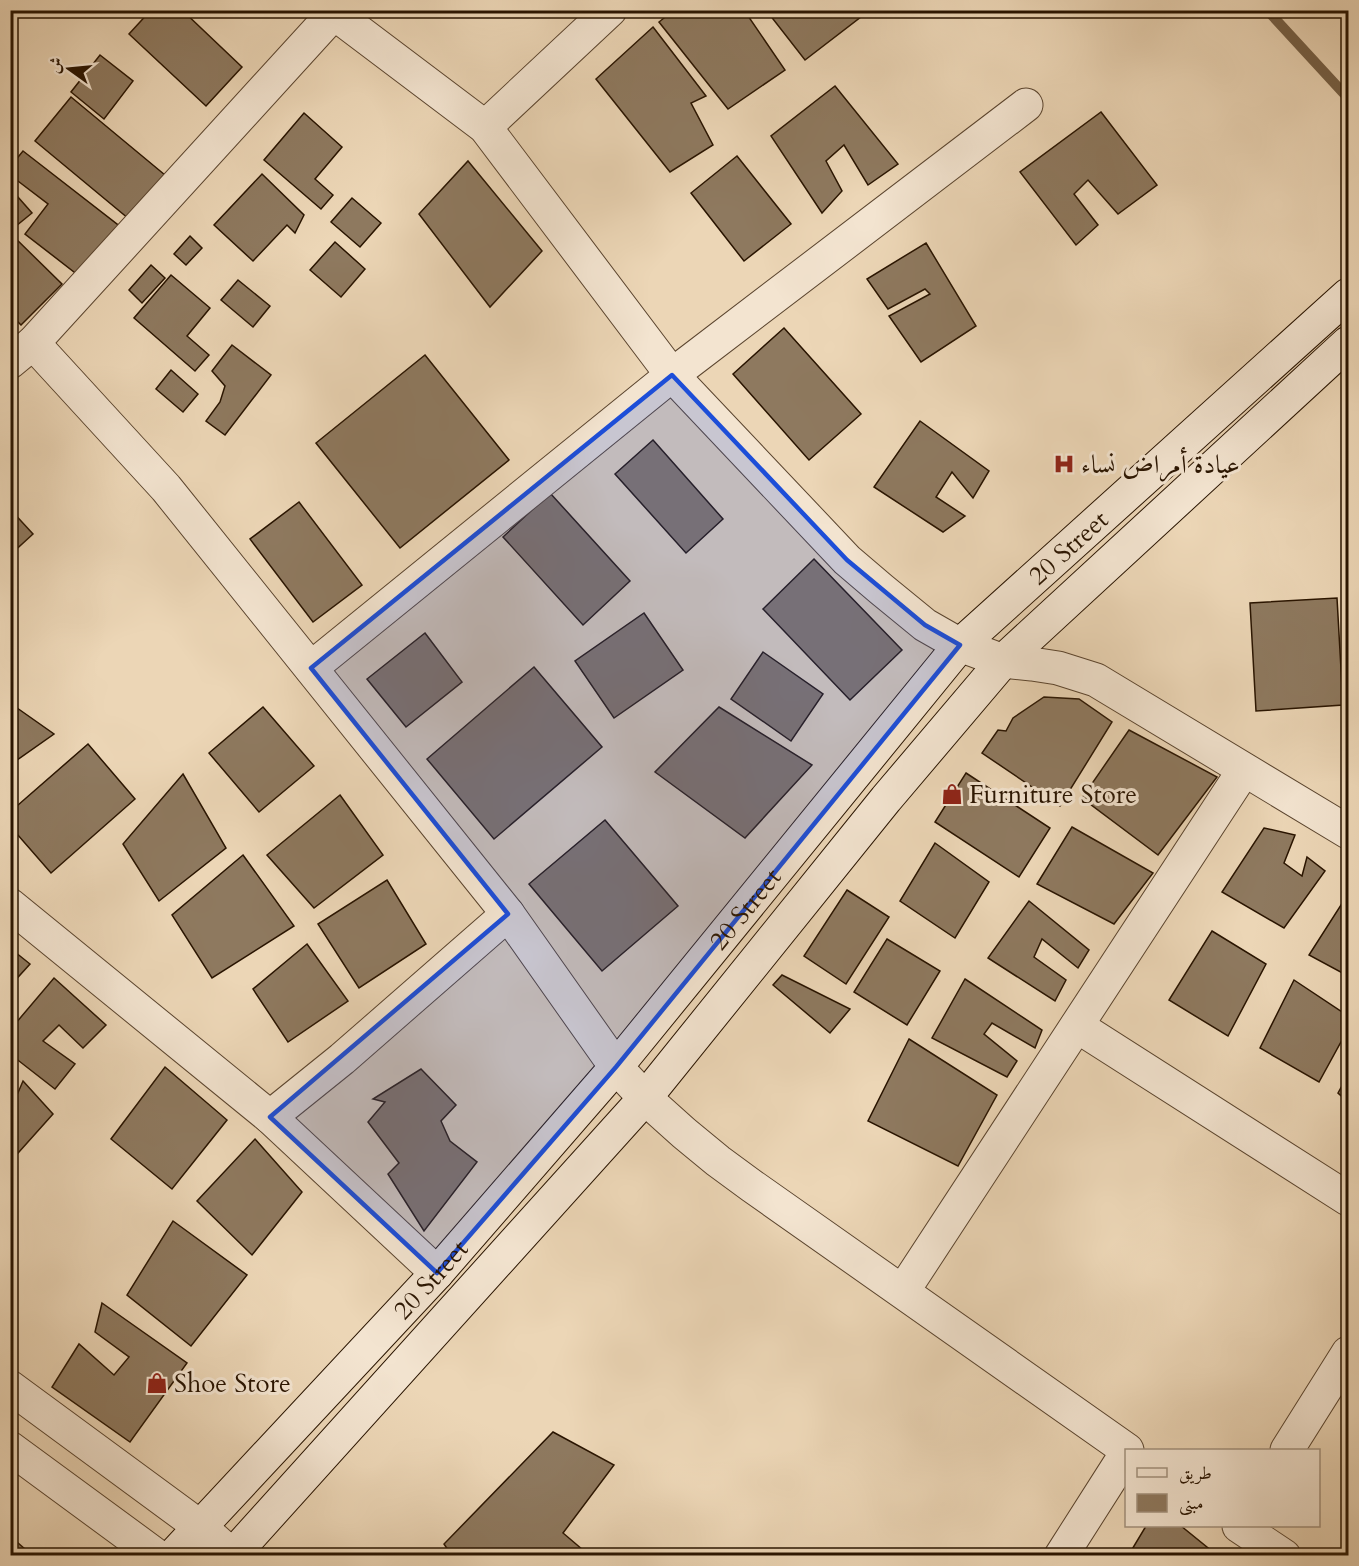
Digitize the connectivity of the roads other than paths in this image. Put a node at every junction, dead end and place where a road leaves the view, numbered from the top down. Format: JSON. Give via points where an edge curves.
{"nodes":[{"id":1,"x":610,"y":10,"type":"edge"},
{"id":2,"x":332,"y":12,"type":"edge"},
{"id":3,"x":1026,"y":105,"type":"dead end"},
{"id":4,"x":485,"y":127,"type":"junction"},
{"id":5,"x":1348,"y":295,"type":"edge"},
{"id":6,"x":1348,"y":343,"type":"edge"},
{"id":7,"x":22,"y":352,"type":"edge"},
{"id":8,"x":672,"y":375,"type":"junction"},
{"id":9,"x":960,"y":645,"type":"junction"},
{"id":10,"x":1003,"y":661,"type":"junction"},
{"id":11,"x":311,"y":668,"type":"junction"},
{"id":12,"x":1244,"y":770,"type":"junction"},
{"id":13,"x":1348,"y":832,"type":"edge"},
{"id":14,"x":10,"y":905,"type":"edge"},
{"id":15,"x":508,"y":915,"type":"junction"},
{"id":16,"x":1077,"y":1026,"type":"junction"},
{"id":17,"x":616,"y":1067,"type":"junction"},
{"id":18,"x":645,"y":1098,"type":"junction"},
{"id":19,"x":270,"y":1117,"type":"junction"},
{"id":20,"x":1348,"y":1199,"type":"edge"},
{"id":21,"x":437,"y":1273,"type":"junction"},
{"id":22,"x":903,"y":1292,"type":"junction"},
{"id":23,"x":1348,"y":1353,"type":"edge"},
{"id":24,"x":10,"y":1387,"type":"edge"},
{"id":25,"x":10,"y":1448,"type":"edge"},
{"id":26,"x":1288,"y":1449,"type":"edge"},
{"id":27,"x":1125,"y":1451,"type":"edge"},
{"id":28,"x":1125,"y":1455,"type":"edge"},
{"id":29,"x":199,"y":1526,"type":"junction"},
{"id":30,"x":1241,"y":1527,"type":"edge"},
{"id":31,"x":233,"y":1555,"type":"edge"},
{"id":32,"x":157,"y":1556,"type":"edge"},
{"id":33,"x":172,"y":1556,"type":"edge"},
{"id":34,"x":1061,"y":1556,"type":"edge"},
{"id":35,"x":1284,"y":1556,"type":"edge"}],
"edges":[{"from":1,"to":4,"type":"street"},
{"from":2,"to":4,"type":"street"},
{"from":2,"to":7,"type":"street"},
{"from":3,"to":8,"type":"street"},
{"from":4,"to":8,"type":"street"},
{"from":5,"to":9,"type":"street","name":"20 Street"},
{"from":6,"to":10,"type":"street","name":"20 Street"},
{"from":7,"to":11,"type":"street","via":[[166,488]]},
{"from":8,"to":9,"type":"street","via":[[847,560],[925,625]]},
{"from":8,"to":11,"type":"street"},
{"from":9,"to":10,"type":"street"},
{"from":9,"to":17,"type":"street","name":"20 Street"},
{"from":10,"to":12,"type":"street","via":[[1058,668],[1096,680]]},
{"from":10,"to":18,"type":"street","name":"20 Street","via":[[886,799]]},
{"from":11,"to":15,"type":"street"},
{"from":12,"to":13,"type":"street"},
{"from":12,"to":16,"type":"street"},
{"from":14,"to":19,"type":"street"},
{"from":15,"to":17,"type":"street"},
{"from":15,"to":19,"type":"street"},
{"from":16,"to":20,"type":"street"},
{"from":16,"to":22,"type":"street"},
{"from":17,"to":18,"type":"street"},
{"from":17,"to":21,"type":"street","name":"20 Street"},
{"from":18,"to":22,"type":"street","via":[[718,1161]]},
{"from":18,"to":31,"type":"street","name":"20 Street"},
{"from":19,"to":21,"type":"street"},
{"from":21,"to":29,"type":"street","name":"20 Street"},
{"from":22,"to":27,"type":"street"},
{"from":23,"to":26,"type":"street"},
{"from":24,"to":29,"type":"street"},
{"from":25,"to":32,"type":"street"},
{"from":28,"to":34,"type":"street"},
{"from":29,"to":31,"type":"street"},
{"from":29,"to":33,"type":"street","name":"20 Street"},
{"from":30,"to":35,"type":"street"}]}
